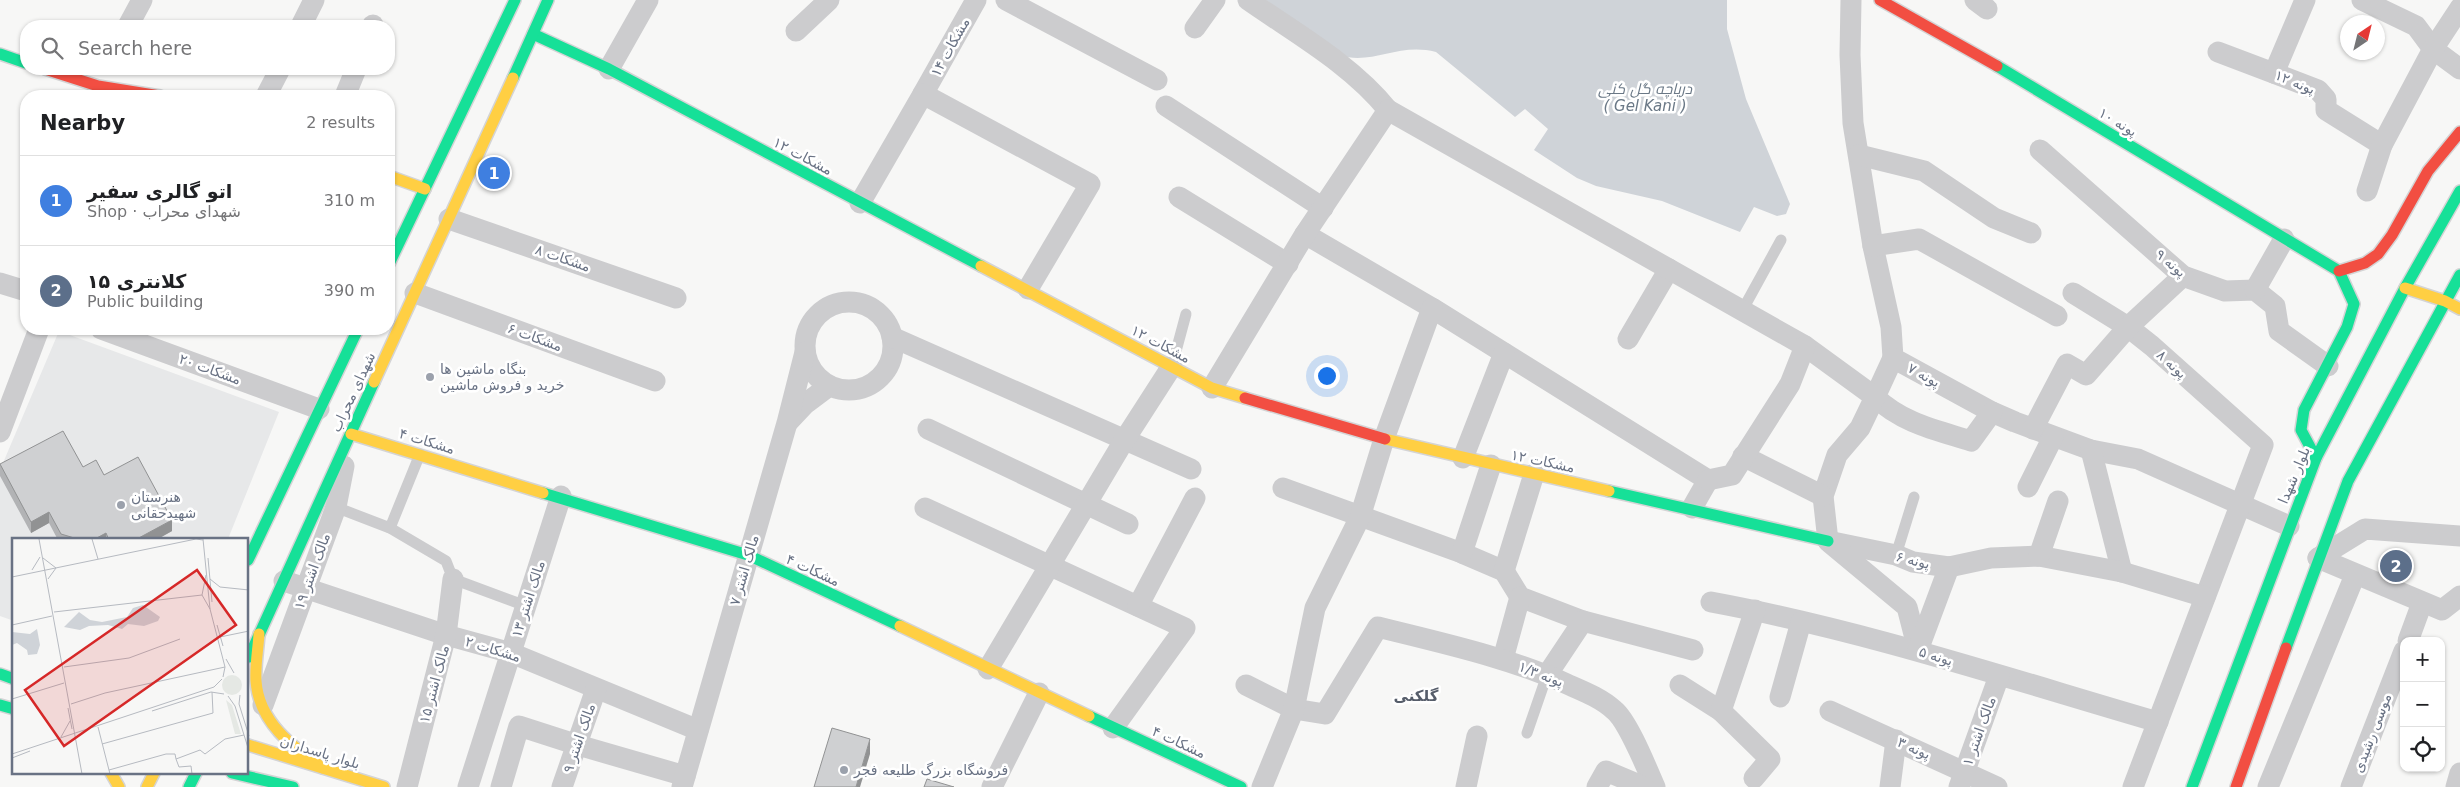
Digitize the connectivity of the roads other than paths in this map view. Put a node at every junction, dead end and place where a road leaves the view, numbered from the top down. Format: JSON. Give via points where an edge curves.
{"nodes":[{"id":1,"x":142,"y":0,"type":"edge"},
{"id":2,"x":314,"y":0,"type":"edge"},
{"id":3,"x":515,"y":0,"type":"edge"},
{"id":4,"x":548,"y":0,"type":"edge"},
{"id":5,"x":648,"y":0,"type":"edge"},
{"id":6,"x":829,"y":0,"type":"edge"},
{"id":7,"x":976,"y":0,"type":"edge"},
{"id":8,"x":1006,"y":0,"type":"edge"},
{"id":9,"x":1215,"y":0,"type":"edge"},
{"id":10,"x":1248,"y":0,"type":"edge"},
{"id":11,"x":1851,"y":0,"type":"edge"},
{"id":12,"x":1880,"y":0,"type":"edge"},
{"id":13,"x":2305,"y":0,"type":"edge"},
{"id":14,"x":2362,"y":0,"type":"edge"},
{"id":15,"x":2460,"y":8,"type":"edge"},
{"id":16,"x":131,"y":20,"type":"edge"},
{"id":17,"x":304,"y":20,"type":"edge"},
{"id":18,"x":1194,"y":28,"type":"dead end"},
{"id":19,"x":796,"y":31,"type":"dead end"},
{"id":20,"x":533,"y":34,"type":"junction"},
{"id":21,"x":2433,"y":48,"type":"junction"},
{"id":22,"x":2218,"y":52,"type":"dead end"},
{"id":23,"x":0,"y":54,"type":"edge"},
{"id":24,"x":20,"y":61,"type":"edge"},
{"id":25,"x":609,"y":69,"type":"junction"},
{"id":26,"x":2460,"y":69,"type":"edge"},
{"id":27,"x":2274,"y":73,"type":"junction"},
{"id":28,"x":67,"y":75,"type":"edge"},
{"id":29,"x":277,"y":75,"type":"edge"},
{"id":30,"x":354,"y":75,"type":"edge"},
{"id":31,"x":1157,"y":80,"type":"dead end"},
{"id":32,"x":100,"y":84,"type":"edge"},
{"id":33,"x":130,"y":90,"type":"edge"},
{"id":34,"x":269,"y":90,"type":"edge"},
{"id":35,"x":347,"y":90,"type":"edge"},
{"id":36,"x":923,"y":94,"type":"junction"},
{"id":37,"x":1166,"y":106,"type":"dead end"},
{"id":38,"x":1388,"y":110,"type":"junction"},
{"id":39,"x":2460,"y":132,"type":"edge"},
{"id":40,"x":2382,"y":144,"type":"junction"},
{"id":41,"x":2040,"y":150,"type":"dead end"},
{"id":42,"x":1859,"y":155,"type":"junction"},
{"id":43,"x":395,"y":178,"type":"edge"},
{"id":44,"x":425,"y":189,"type":"junction"},
{"id":45,"x":2367,"y":191,"type":"dead end"},
{"id":46,"x":2460,"y":191,"type":"edge"},
{"id":47,"x":1179,"y":197,"type":"dead end"},
{"id":48,"x":860,"y":204,"type":"junction"},
{"id":49,"x":1322,"y":208,"type":"junction"},
{"id":50,"x":449,"y":219,"type":"junction"},
{"id":51,"x":2031,"y":233,"type":"dead end"},
{"id":52,"x":1305,"y":234,"type":"junction"},
{"id":53,"x":2284,"y":239,"type":"junction"},
{"id":54,"x":1781,"y":240,"type":"dead end"},
{"id":55,"x":1873,"y":246,"type":"junction"},
{"id":56,"x":395,"y":252,"type":"edge"},
{"id":57,"x":1288,"y":264,"type":"junction"},
{"id":58,"x":1669,"y":269,"type":"junction"},
{"id":59,"x":2339,"y":271,"type":"junction"},
{"id":60,"x":2460,"y":275,"type":"edge"},
{"id":61,"x":2183,"y":276,"type":"junction"},
{"id":62,"x":0,"y":283,"type":"edge"},
{"id":63,"x":2405,"y":288,"type":"junction"},
{"id":64,"x":20,"y":289,"type":"edge"},
{"id":65,"x":1028,"y":289,"type":"junction"},
{"id":66,"x":2255,"y":290,"type":"junction"},
{"id":67,"x":415,"y":293,"type":"junction"},
{"id":68,"x":2073,"y":293,"type":"dead end"},
{"id":69,"x":676,"y":298,"type":"dead end"},
{"id":70,"x":2445,"y":301,"type":"junction"},
{"id":71,"x":1432,"y":308,"type":"junction"},
{"id":72,"x":2460,"y":309,"type":"edge"},
{"id":73,"x":1742,"y":311,"type":"junction"},
{"id":74,"x":1186,"y":314,"type":"dead end"},
{"id":75,"x":2057,"y":316,"type":"dead end"},
{"id":76,"x":2128,"y":327,"type":"junction"},
{"id":77,"x":37,"y":335,"type":"edge"},
{"id":78,"x":118,"y":335,"type":"edge"},
{"id":79,"x":355,"y":335,"type":"edge"},
{"id":80,"x":892,"y":337,"type":"junction"},
{"id":81,"x":1628,"y":339,"type":"dead end"},
{"id":82,"x":1805,"y":346,"type":"junction"},
{"id":83,"x":805,"y":352,"type":"junction"},
{"id":84,"x":1504,"y":352,"type":"junction"},
{"id":85,"x":1893,"y":358,"type":"junction"},
{"id":86,"x":1172,"y":366,"type":"junction"},
{"id":87,"x":2328,"y":366,"type":"junction"},
{"id":88,"x":655,"y":381,"type":"dead end"},
{"id":89,"x":829,"y":386,"type":"junction"},
{"id":90,"x":1212,"y":388,"type":"junction"},
{"id":91,"x":1875,"y":397,"type":"junction"},
{"id":92,"x":319,"y":408,"type":"junction"},
{"id":93,"x":1992,"y":412,"type":"junction"},
{"id":94,"x":787,"y":424,"type":"junction"},
{"id":95,"x":928,"y":429,"type":"dead end"},
{"id":96,"x":2033,"y":429,"type":"junction"},
{"id":97,"x":0,"y":432,"type":"edge"},
{"id":98,"x":351,"y":434,"type":"junction"},
{"id":99,"x":2053,"y":437,"type":"junction"},
{"id":100,"x":1125,"y":439,"type":"junction"},
{"id":101,"x":1384,"y":439,"type":"junction"},
{"id":102,"x":2091,"y":450,"type":"junction"},
{"id":103,"x":420,"y":454,"type":"junction"},
{"id":104,"x":1743,"y":456,"type":"junction"},
{"id":105,"x":1463,"y":458,"type":"junction"},
{"id":106,"x":2316,"y":458,"type":"junction"},
{"id":107,"x":1491,"y":465,"type":"junction"},
{"id":108,"x":1191,"y":470,"type":"dead end"},
{"id":109,"x":1534,"y":474,"type":"junction"},
{"id":110,"x":1708,"y":480,"type":"junction"},
{"id":111,"x":2028,"y":487,"type":"dead end"},
{"id":112,"x":1283,"y":488,"type":"dead end"},
{"id":113,"x":561,"y":496,"type":"junction"},
{"id":114,"x":1823,"y":496,"type":"junction"},
{"id":115,"x":1914,"y":497,"type":"dead end"},
{"id":116,"x":1195,"y":498,"type":"dead end"},
{"id":117,"x":2058,"y":500,"type":"dead end"},
{"id":118,"x":328,"y":503,"type":"junction"},
{"id":119,"x":1086,"y":504,"type":"junction"},
{"id":120,"x":2239,"y":504,"type":"junction"},
{"id":121,"x":925,"y":508,"type":"dead end"},
{"id":122,"x":1692,"y":508,"type":"junction"},
{"id":123,"x":1360,"y":516,"type":"junction"},
{"id":124,"x":1128,"y":524,"type":"dead end"},
{"id":125,"x":2289,"y":526,"type":"junction"},
{"id":126,"x":390,"y":528,"type":"junction"},
{"id":127,"x":2460,"y":536,"type":"edge"},
{"id":128,"x":1828,"y":540,"type":"junction"},
{"id":129,"x":1462,"y":553,"type":"junction"},
{"id":130,"x":748,"y":555,"type":"junction"},
{"id":131,"x":1896,"y":555,"type":"junction"},
{"id":132,"x":2039,"y":556,"type":"junction"},
{"id":133,"x":249,"y":558,"type":"edge"},
{"id":134,"x":2318,"y":558,"type":"junction"},
{"id":135,"x":1049,"y":566,"type":"junction"},
{"id":136,"x":1949,"y":567,"type":"junction"},
{"id":137,"x":1504,"y":571,"type":"junction"},
{"id":138,"x":2122,"y":572,"type":"junction"},
{"id":139,"x":2355,"y":575,"type":"junction"},
{"id":140,"x":453,"y":579,"type":"junction"},
{"id":141,"x":284,"y":581,"type":"junction"},
{"id":142,"x":306,"y":587,"type":"junction"},
{"id":143,"x":2460,"y":596,"type":"edge"},
{"id":144,"x":1520,"y":597,"type":"junction"},
{"id":145,"x":2204,"y":597,"type":"junction"},
{"id":146,"x":1711,"y":602,"type":"dead end"},
{"id":147,"x":2422,"y":603,"type":"junction"},
{"id":148,"x":526,"y":606,"type":"junction"},
{"id":149,"x":1138,"y":606,"type":"junction"},
{"id":150,"x":1755,"y":610,"type":"junction"},
{"id":151,"x":1583,"y":621,"type":"junction"},
{"id":152,"x":1800,"y":622,"type":"junction"},
{"id":153,"x":260,"y":634,"type":"junction"},
{"id":154,"x":446,"y":636,"type":"junction"},
{"id":155,"x":2409,"y":637,"type":"edge"},
{"id":156,"x":1693,"y":650,"type":"dead end"},
{"id":157,"x":1918,"y":650,"type":"junction"},
{"id":158,"x":511,"y":653,"type":"junction"},
{"id":159,"x":249,"y":659,"type":"edge"},
{"id":160,"x":1503,"y":659,"type":"junction"},
{"id":161,"x":2400,"y":661,"type":"edge"},
{"id":162,"x":988,"y":668,"type":"junction"},
{"id":163,"x":1547,"y":675,"type":"junction"},
{"id":164,"x":1999,"y":676,"type":"junction"},
{"id":165,"x":1246,"y":685,"type":"dead end"},
{"id":166,"x":1680,"y":685,"type":"dead end"},
{"id":167,"x":596,"y":688,"type":"junction"},
{"id":168,"x":1038,"y":693,"type":"junction"},
{"id":169,"x":1780,"y":697,"type":"dead end"},
{"id":170,"x":262,"y":705,"type":"junction"},
{"id":171,"x":1294,"y":709,"type":"junction"},
{"id":172,"x":1830,"y":711,"type":"dead end"},
{"id":173,"x":1721,"y":712,"type":"junction"},
{"id":174,"x":2158,"y":722,"type":"junction"},
{"id":175,"x":1113,"y":728,"type":"junction"},
{"id":176,"x":698,"y":730,"type":"junction"},
{"id":177,"x":1527,"y":733,"type":"dead end"},
{"id":178,"x":1477,"y":736,"type":"dead end"},
{"id":179,"x":1896,"y":740,"type":"junction"},
{"id":180,"x":249,"y":745,"type":"edge"},
{"id":181,"x":578,"y":746,"type":"junction"},
{"id":182,"x":323,"y":768,"type":"junction"},
{"id":183,"x":2460,"y":773,"type":"edge"},
{"id":184,"x":112,"y":774,"type":"edge"},
{"id":185,"x":154,"y":774,"type":"edge"},
{"id":186,"x":196,"y":774,"type":"edge"},
{"id":187,"x":236,"y":774,"type":"edge"},
{"id":188,"x":1962,"y":779,"type":"edge"},
{"id":189,"x":1205,"y":780,"type":"edge"},
{"id":190,"x":684,"y":781,"type":"edge"},
{"id":191,"x":1756,"y":784,"type":"edge"},
{"id":192,"x":119,"y":787,"type":"edge"},
{"id":193,"x":147,"y":787,"type":"edge"},
{"id":194,"x":190,"y":787,"type":"edge"},
{"id":195,"x":293,"y":787,"type":"edge"},
{"id":196,"x":384,"y":787,"type":"edge"},
{"id":197,"x":407,"y":787,"type":"edge"},
{"id":198,"x":468,"y":787,"type":"edge"},
{"id":199,"x":501,"y":787,"type":"edge"},
{"id":200,"x":562,"y":787,"type":"edge"},
{"id":201,"x":992,"y":787,"type":"edge"},
{"id":202,"x":1241,"y":787,"type":"edge"},
{"id":203,"x":1262,"y":787,"type":"edge"},
{"id":204,"x":1466,"y":787,"type":"edge"},
{"id":205,"x":1597,"y":787,"type":"edge"},
{"id":206,"x":1644,"y":787,"type":"edge"},
{"id":207,"x":1655,"y":787,"type":"edge"},
{"id":208,"x":1890,"y":787,"type":"edge"},
{"id":209,"x":1997,"y":787,"type":"edge"},
{"id":210,"x":2132,"y":787,"type":"edge"},
{"id":211,"x":2192,"y":787,"type":"edge"},
{"id":212,"x":2236,"y":787,"type":"edge"},
{"id":213,"x":2268,"y":787,"type":"edge"},
{"id":214,"x":2351,"y":787,"type":"edge"},
{"id":215,"x":2456,"y":787,"type":"edge"}],
"edges":[{"from":1,"to":16,"type":"street"},
{"from":2,"to":17,"type":"street"},
{"from":3,"to":44,"type":"street"},
{"from":4,"to":20,"type":"street","name":"شهدای محراب"},
{"from":5,"to":25,"type":"street"},
{"from":6,"to":19,"type":"street"},
{"from":7,"to":36,"type":"street","name":"مشکات ۱۴"},
{"from":8,"to":31,"type":"street"},
{"from":9,"to":18,"type":"street"},
{"from":10,"to":38,"type":"street","via":[[1328,56],[1374,93]]},
{"from":11,"to":42,"type":"street","name":"پونه ۷","via":[[1853,123]]},
{"from":12,"to":53,"type":"street","name":"پونه ۱۰","via":[[1992,63]]},
{"from":13,"to":27,"type":"street"},
{"from":14,"to":21,"type":"street","via":[[2416,26]]},
{"from":15,"to":21,"type":"street"},
{"from":20,"to":25,"type":"street","name":"مشکات ۱۲"},
{"from":20,"to":50,"type":"street","name":"شهدای محراب"},
{"from":21,"to":26,"type":"street"},
{"from":21,"to":40,"type":"street"},
{"from":22,"to":27,"type":"street","name":"پونه ۱۲"},
{"from":23,"to":24,"type":"street"},
{"from":25,"to":48,"type":"street","name":"مشکات ۱۲"},
{"from":27,"to":40,"type":"street","name":"پونه ۱۲","via":[[2318,90],[2326,99],[2326,110]]},
{"from":28,"to":32,"type":"street"},
{"from":29,"to":34,"type":"street"},
{"from":30,"to":35,"type":"street"},
{"from":32,"to":33,"type":"street"},
{"from":36,"to":48,"type":"street","name":"مشکات ۱۴"},
{"from":36,"to":65,"type":"street","via":[[1090,184]]},
{"from":37,"to":49,"type":"street"},
{"from":38,"to":49,"type":"street"},
{"from":38,"to":58,"type":"street"},
{"from":39,"to":59,"type":"street","via":[[2443,147],[2377,255],[2357,267]]},
{"from":40,"to":45,"type":"street"},
{"from":41,"to":61,"type":"street","name":"پونه ۹"},
{"from":42,"to":51,"type":"street","via":[[1924,171],[1994,218]]},
{"from":42,"to":55,"type":"street","name":"پونه ۷"},
{"from":43,"to":44,"type":"street"},
{"from":44,"to":56,"type":"street"},
{"from":46,"to":63,"type":"street","name":"بلوار شهدا"},
{"from":47,"to":57,"type":"street"},
{"from":48,"to":65,"type":"street","name":"مشکات ۱۲"},
{"from":49,"to":52,"type":"street"},
{"from":50,"to":67,"type":"street","name":"شهدای محراب"},
{"from":50,"to":69,"type":"street","name":"مشکات ۸"},
{"from":52,"to":57,"type":"street"},
{"from":52,"to":71,"type":"street"},
{"from":53,"to":59,"type":"street","name":"پونه ۱۰"},
{"from":53,"to":66,"type":"street"},
{"from":54,"to":73,"type":"lane"},
{"from":55,"to":75,"type":"street","via":[[1919,239]]},
{"from":55,"to":85,"type":"street","name":"پونه ۷","via":[[1891,327]]},
{"from":57,"to":90,"type":"street"},
{"from":58,"to":73,"type":"street"},
{"from":58,"to":81,"type":"street"},
{"from":59,"to":87,"type":"street","via":[[2354,304]]},
{"from":60,"to":70,"type":"street"},
{"from":61,"to":66,"type":"street","name":"پونه ۹","via":[[2225,291]]},
{"from":61,"to":76,"type":"street"},
{"from":62,"to":64,"type":"street"},
{"from":63,"to":70,"type":"street"},
{"from":63,"to":106,"type":"street","name":"بلوار شهدا"},
{"from":65,"to":86,"type":"street","name":"مشکات ۱۲"},
{"from":66,"to":87,"type":"street","via":[[2275,306],[2279,331]]},
{"from":67,"to":88,"type":"street","name":"مشکات ۶"},
{"from":67,"to":98,"type":"street","name":"شهدای محراب"},
{"from":68,"to":76,"type":"street","name":"پونه ۸"},
{"from":70,"to":72,"type":"street"},
{"from":70,"to":134,"type":"street","via":[[2348,481]]},
{"from":71,"to":84,"type":"street"},
{"from":71,"to":101,"type":"street"},
{"from":73,"to":82,"type":"street"},
{"from":74,"to":86,"type":"lane"},
{"from":76,"to":96,"type":"street","via":[[2086,375],[2067,364]]},
{"from":76,"to":120,"type":"street","name":"پونه ۸","via":[[2263,444]]},
{"from":77,"to":97,"type":"street"},
{"from":78,"to":92,"type":"street","name":"مشکات ۲۰"},
{"from":79,"to":92,"type":"street","name":"شهدای محراب"},
{"from":80,"to":83,"type":"street","via":[[884,319],[874,309],[846,302],[832,305],[810,324],[805,337]]},
{"from":80,"to":89,"type":"street","via":[[891,362],[884,374],[872,384],[859,390]]},
{"from":80,"to":100,"type":"street"},
{"from":82,"to":91,"type":"street"},
{"from":82,"to":104,"type":"street","via":[[1790,384]]},
{"from":83,"to":89,"type":"street","via":[[817,378]]},
{"from":83,"to":94,"type":"street","name":"مالک اشتر ۷"},
{"from":84,"to":105,"type":"street"},
{"from":84,"to":110,"type":"street"},
{"from":85,"to":91,"type":"street"},
{"from":85,"to":93,"type":"street","name":"پونه ۷"},
{"from":86,"to":90,"type":"street","name":"مشکات ۱۲"},
{"from":86,"to":100,"type":"street"},
{"from":87,"to":106,"type":"street","via":[[2304,410],[2301,430]]},
{"from":89,"to":94,"type":"street","via":[[805,404]]},
{"from":90,"to":101,"type":"street","name":"مشکات ۱۲"},
{"from":91,"to":93,"type":"street","via":[[1887,409],[1910,422],[1971,441]]},
{"from":91,"to":114,"type":"street","via":[[1860,428],[1837,455]]},
{"from":92,"to":133,"type":"street","name":"شهدای محراب"},
{"from":93,"to":96,"type":"street","name":"پونه ۷"},
{"from":94,"to":130,"type":"street","name":"مالک اشتر ۷"},
{"from":95,"to":119,"type":"street"},
{"from":96,"to":99,"type":"street","name":"پونه ۷"},
{"from":98,"to":103,"type":"street","name":"مشکات ۴"},
{"from":98,"to":118,"type":"street","name":"مالک اشتر ۱۹"},
{"from":99,"to":102,"type":"street","name":"پونه ۷"},
{"from":99,"to":111,"type":"street"},
{"from":100,"to":108,"type":"street"},
{"from":100,"to":119,"type":"street"},
{"from":101,"to":105,"type":"street","name":"مشکات ۱۲"},
{"from":101,"to":123,"type":"street"},
{"from":102,"to":120,"type":"street","name":"پونه ۷","via":[[2138,459]]},
{"from":102,"to":138,"type":"street"},
{"from":103,"to":113,"type":"street","name":"مشکات ۴"},
{"from":103,"to":126,"type":"lane"},
{"from":104,"to":110,"type":"street","via":[[1732,475]]},
{"from":104,"to":114,"type":"street"},
{"from":105,"to":107,"type":"street","name":"مشکات ۱۲"},
{"from":106,"to":125,"type":"street","name":"بلوار شهدا"},
{"from":107,"to":109,"type":"street","name":"مشکات ۱۲"},
{"from":107,"to":129,"type":"street"},
{"from":109,"to":122,"type":"street","name":"مشکات ۱۲"},
{"from":109,"to":137,"type":"street"},
{"from":110,"to":122,"type":"street"},
{"from":112,"to":123,"type":"street"},
{"from":113,"to":130,"type":"street","name":"مشکات ۴"},
{"from":113,"to":148,"type":"street","name":"مالک اشتر ۱۳"},
{"from":114,"to":128,"type":"street"},
{"from":115,"to":131,"type":"lane"},
{"from":116,"to":149,"type":"street"},
{"from":117,"to":132,"type":"street"},
{"from":118,"to":126,"type":"lane"},
{"from":118,"to":141,"type":"street"},
{"from":118,"to":142,"type":"street","name":"مالک اشتر ۱۹"},
{"from":119,"to":124,"type":"street"},
{"from":119,"to":135,"type":"street"},
{"from":120,"to":125,"type":"street","name":"پونه ۷"},
{"from":120,"to":145,"type":"street"},
{"from":121,"to":135,"type":"street"},
{"from":122,"to":128,"type":"street","name":"مشکات ۱۲"},
{"from":123,"to":129,"type":"street"},
{"from":123,"to":171,"type":"street","via":[[1315,608]]},
{"from":125,"to":211,"type":"street","name":"بلوار شهدا"},
{"from":126,"to":140,"type":"lane","via":[[446,562]]},
{"from":127,"to":134,"type":"street","via":[[2364,529]]},
{"from":128,"to":131,"type":"street","name":"پونه ۶"},
{"from":128,"to":157,"type":"street","via":[[1906,607]]},
{"from":129,"to":137,"type":"street"},
{"from":130,"to":162,"type":"street","name":"مشکات ۴"},
{"from":130,"to":176,"type":"street","name":"مالک اشتر ۷"},
{"from":131,"to":136,"type":"street","name":"پونه ۶","via":[[1913,562]]},
{"from":132,"to":136,"type":"street","name":"پونه ۶","via":[[1990,558]]},
{"from":132,"to":138,"type":"street","name":"پونه ۶"},
{"from":134,"to":139,"type":"street"},
{"from":134,"to":212,"type":"street"},
{"from":135,"to":149,"type":"street"},
{"from":135,"to":162,"type":"street"},
{"from":136,"to":157,"type":"street"},
{"from":137,"to":144,"type":"street"},
{"from":138,"to":145,"type":"street","name":"پونه ۶"},
{"from":139,"to":147,"type":"street"},
{"from":139,"to":213,"type":"street"},
{"from":140,"to":148,"type":"lane"},
{"from":140,"to":154,"type":"street","name":"مالک اشتر ۱۵"},
{"from":141,"to":142,"type":"street","name":"مشکات ۲"},
{"from":141,"to":153,"type":"street"},
{"from":142,"to":154,"type":"street","name":"مشکات ۲"},
{"from":142,"to":170,"type":"street","name":"مالک اشتر ۱۹"},
{"from":143,"to":147,"type":"street","via":[[2442,610]]},
{"from":144,"to":151,"type":"street"},
{"from":144,"to":160,"type":"street"},
{"from":145,"to":174,"type":"street"},
{"from":146,"to":150,"type":"street","name":"پونه ۵"},
{"from":147,"to":155,"type":"street"},
{"from":148,"to":158,"type":"street","name":"مالک اشتر ۱۳"},
{"from":149,"to":175,"type":"street","via":[[1186,628]]},
{"from":150,"to":152,"type":"street","name":"پونه ۵"},
{"from":150,"to":173,"type":"street"},
{"from":151,"to":156,"type":"street"},
{"from":151,"to":163,"type":"street"},
{"from":152,"to":157,"type":"street","name":"پونه ۵"},
{"from":152,"to":169,"type":"street"},
{"from":153,"to":159,"type":"street"},
{"from":153,"to":170,"type":"street","via":[[257,675],[258,697]]},
{"from":154,"to":158,"type":"street","name":"مشکات ۲"},
{"from":154,"to":197,"type":"street","name":"مالک اشتر ۱۵"},
{"from":157,"to":164,"type":"street","name":"پونه ۵"},
{"from":158,"to":167,"type":"street","name":"مشکات ۲"},
{"from":158,"to":198,"type":"street","name":"مالک اشتر ۱۳"},
{"from":160,"to":163,"type":"street","name":"پونه ۱/۳"},
{"from":160,"to":171,"type":"street","name":"پونه ۱/۳","via":[[1378,627],[1325,714]]},
{"from":161,"to":214,"type":"street","name":"موسی رشیدی"},
{"from":162,"to":168,"type":"street","name":"مشکات ۴"},
{"from":163,"to":177,"type":"lane"},
{"from":163,"to":207,"type":"street","name":"پونه ۱/۳","via":[[1590,694],[1616,710]]},
{"from":164,"to":174,"type":"street","name":"پونه ۵"},
{"from":164,"to":188,"type":"street","name":"مالک اشتر ۱"},
{"from":165,"to":171,"type":"street"},
{"from":166,"to":173,"type":"street"},
{"from":167,"to":176,"type":"street","name":"مشکات ۲"},
{"from":167,"to":181,"type":"street","name":"مالک اشتر ۹"},
{"from":168,"to":175,"type":"street","name":"مشکات ۴"},
{"from":168,"to":201,"type":"street"},
{"from":170,"to":182,"type":"street","via":[[274,728],[291,746]]},
{"from":171,"to":203,"type":"street"},
{"from":172,"to":179,"type":"street","name":"پونه ۳"},
{"from":173,"to":191,"type":"street","via":[[1770,759]]},
{"from":174,"to":210,"type":"street"},
{"from":175,"to":189,"type":"street","name":"مشکات ۴"},
{"from":176,"to":190,"type":"street","name":"مالک اشتر ۷"},
{"from":178,"to":204,"type":"street"},
{"from":179,"to":188,"type":"street","name":"پونه ۳"},
{"from":179,"to":208,"type":"street"},
{"from":180,"to":182,"type":"street","name":"بلوار پاسداران"},
{"from":181,"to":190,"type":"street"},
{"from":181,"to":199,"type":"street","via":[[519,726]]},
{"from":181,"to":200,"type":"street","name":"مالک اشتر ۹"},
{"from":182,"to":196,"type":"street","name":"بلوار پاسداران"},
{"from":183,"to":215,"type":"street"},
{"from":184,"to":192,"type":"street"},
{"from":185,"to":193,"type":"street"},
{"from":186,"to":194,"type":"street"},
{"from":187,"to":195,"type":"street"},
{"from":188,"to":209,"type":"street","name":"پونه ۳"},
{"from":189,"to":202,"type":"street","name":"مشکات ۴"},
{"from":205,"to":206,"type":"street","via":[[1606,771]]}]}
